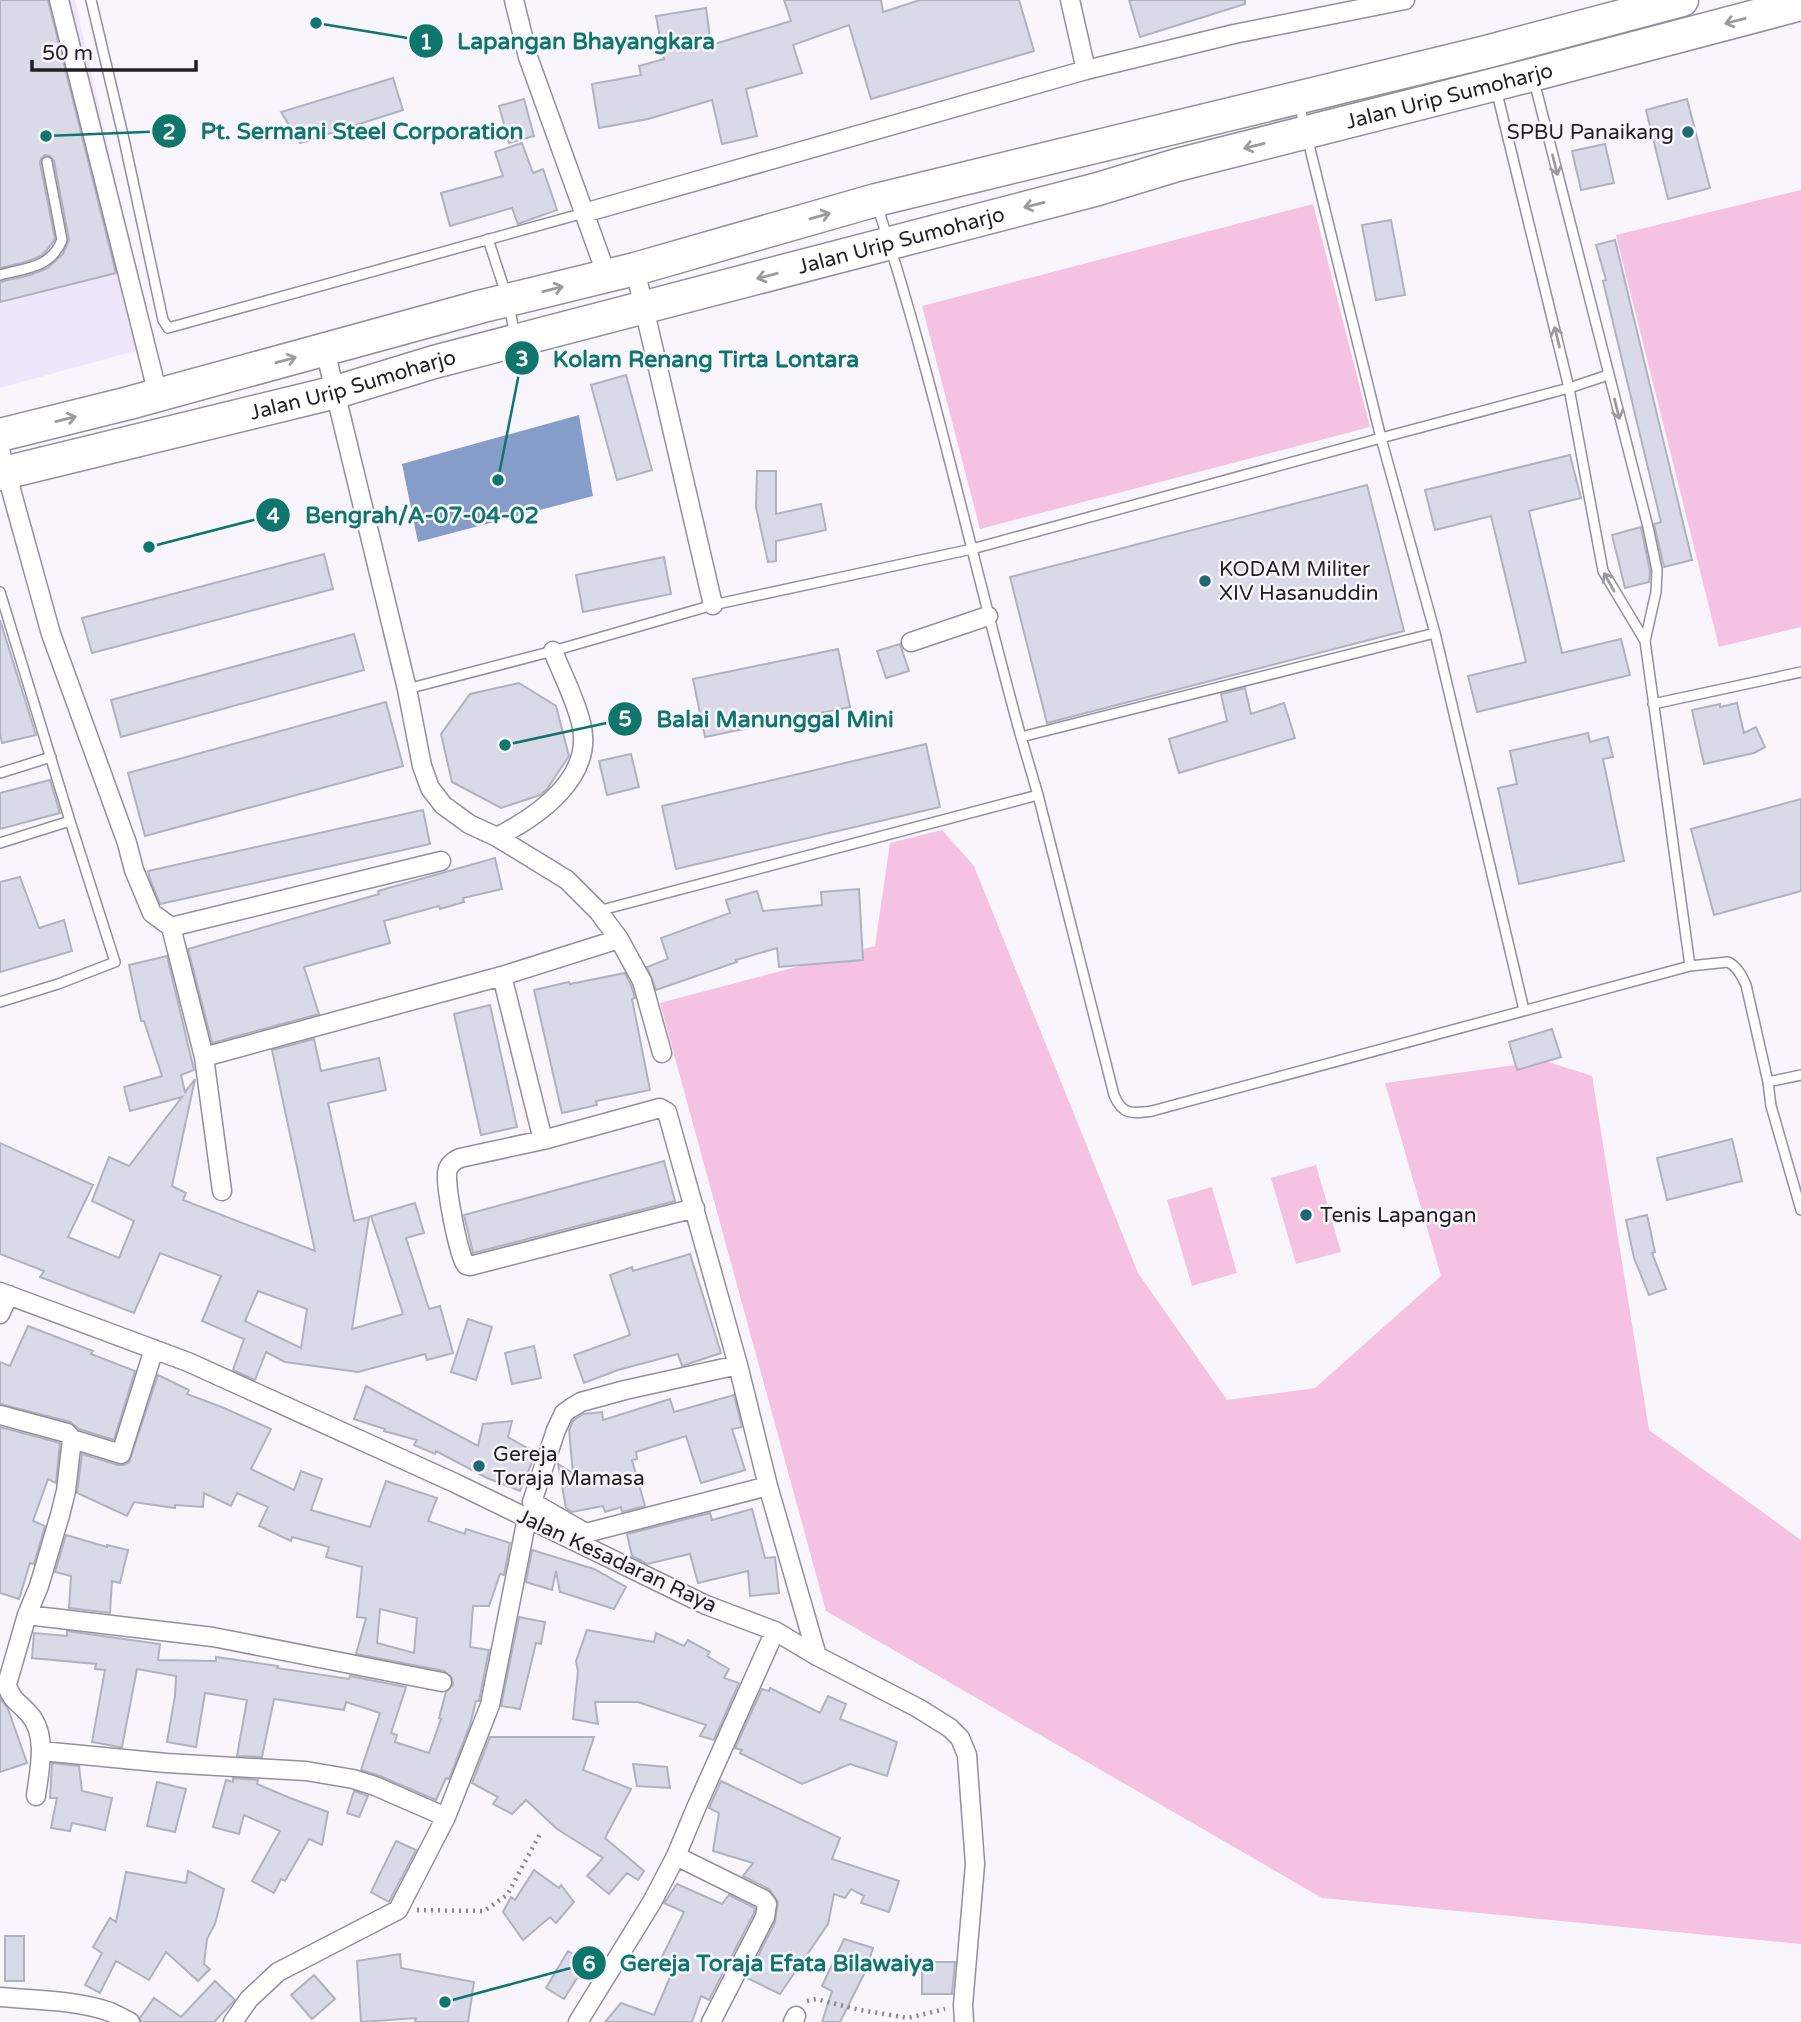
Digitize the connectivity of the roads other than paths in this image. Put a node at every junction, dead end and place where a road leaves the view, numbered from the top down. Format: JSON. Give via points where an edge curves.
{"nodes":[{"id":1,"x":59,"y":0,"type":"edge"},
{"id":2,"x":91,"y":0,"type":"edge"},
{"id":3,"x":514,"y":0,"type":"edge"},
{"id":4,"x":1070,"y":0,"type":"edge"},
{"id":5,"x":1405,"y":0,"type":"edge"},
{"id":6,"x":1682,"y":0,"type":"edge"},
{"id":7,"x":1801,"y":4,"type":"edge"},
{"id":8,"x":1523,"y":43,"type":"junction"},
{"id":9,"x":1486,"y":52,"type":"junction"},
{"id":10,"x":1086,"y":69,"type":"junction"},
{"id":11,"x":1532,"y":75,"type":"junction"},
{"id":12,"x":1495,"y":84,"type":"junction"},
{"id":13,"x":1297,"y":97,"type":"junction"},
{"id":14,"x":1305,"y":133,"type":"junction"},
{"id":15,"x":1087,"y":148,"type":"junction"},
{"id":16,"x":47,"y":162,"type":"dead end"},
{"id":17,"x":1098,"y":188,"type":"junction"},
{"id":18,"x":876,"y":200,"type":"junction"},
{"id":19,"x":584,"y":213,"type":"junction"},
{"id":20,"x":488,"y":239,"type":"junction"},
{"id":21,"x":890,"y":243,"type":"junction"},
{"id":22,"x":621,"y":273,"type":"junction"},
{"id":23,"x":0,"y":275,"type":"edge"},
{"id":24,"x":508,"y":300,"type":"junction"},
{"id":25,"x":643,"y":308,"type":"junction"},
{"id":26,"x":516,"y":341,"type":"junction"},
{"id":27,"x":325,"y":350,"type":"junction"},
{"id":28,"x":1608,"y":375,"type":"junction"},
{"id":29,"x":1569,"y":388,"type":"junction"},
{"id":30,"x":337,"y":392,"type":"junction"},
{"id":31,"x":158,"y":395,"type":"junction"},
{"id":32,"x":0,"y":435,"type":"edge"},
{"id":33,"x":1381,"y":438,"type":"junction"},
{"id":34,"x":2,"y":466,"type":"edge"},
{"id":35,"x":972,"y":549,"type":"junction"},
{"id":36,"x":0,"y":592,"type":"edge"},
{"id":37,"x":713,"y":604,"type":"junction"},
{"id":38,"x":988,"y":617,"type":"junction"},
{"id":39,"x":1435,"y":633,"type":"junction"},
{"id":40,"x":1645,"y":641,"type":"junction"},
{"id":41,"x":911,"y":642,"type":"dead end"},
{"id":42,"x":553,"y":651,"type":"junction"},
{"id":43,"x":1801,"y":672,"type":"edge"},
{"id":44,"x":407,"y":689,"type":"junction"},
{"id":45,"x":1653,"y":704,"type":"junction"},
{"id":46,"x":1021,"y":737,"type":"junction"},
{"id":47,"x":51,"y":757,"type":"junction"},
{"id":48,"x":0,"y":773,"type":"edge"},
{"id":49,"x":1038,"y":795,"type":"junction"},
{"id":50,"x":70,"y":821,"type":"junction"},
{"id":51,"x":497,"y":837,"type":"junction"},
{"id":52,"x":0,"y":843,"type":"edge"},
{"id":53,"x":441,"y":861,"type":"dead end"},
{"id":54,"x":598,"y":911,"type":"junction"},
{"id":55,"x":171,"y":927,"type":"junction"},
{"id":56,"x":619,"y":939,"type":"junction"},
{"id":57,"x":1690,"y":966,"type":"junction"},
{"id":58,"x":502,"y":976,"type":"junction"},
{"id":59,"x":0,"y":1002,"type":"edge"},
{"id":60,"x":1524,"y":1010,"type":"junction"},
{"id":61,"x":662,"y":1054,"type":"dead end"},
{"id":62,"x":204,"y":1057,"type":"junction"},
{"id":63,"x":1801,"y":1075,"type":"edge"},
{"id":64,"x":1768,"y":1082,"type":"junction"},
{"id":65,"x":543,"y":1140,"type":"junction"},
{"id":66,"x":222,"y":1191,"type":"dead end"},
{"id":67,"x":695,"y":1208,"type":"junction"},
{"id":68,"x":1801,"y":1210,"type":"edge"},
{"id":69,"x":4,"y":1293,"type":"edge"},
{"id":70,"x":0,"y":1314,"type":"edge"},
{"id":71,"x":154,"y":1349,"type":"junction"},
{"id":72,"x":738,"y":1365,"type":"junction"},
{"id":73,"x":0,"y":1415,"type":"edge"},
{"id":74,"x":72,"y":1439,"type":"junction"},
{"id":75,"x":768,"y":1486,"type":"junction"},
{"id":76,"x":527,"y":1518,"type":"junction"},
{"id":77,"x":27,"y":1615,"type":"junction"},
{"id":78,"x":775,"y":1631,"type":"junction"},
{"id":79,"x":817,"y":1656,"type":"junction"},
{"id":80,"x":442,"y":1682,"type":"dead end"},
{"id":81,"x":41,"y":1751,"type":"junction"},
{"id":82,"x":37,"y":1796,"type":"dead end"},
{"id":83,"x":446,"y":1817,"type":"junction"},
{"id":84,"x":676,"y":1856,"type":"junction"},
{"id":85,"x":0,"y":1997,"type":"edge"},
{"id":86,"x":964,"y":2014,"type":"edge"},
{"id":87,"x":130,"y":2022,"type":"edge"},
{"id":88,"x":233,"y":2022,"type":"edge"},
{"id":89,"x":578,"y":2022,"type":"edge"},
{"id":90,"x":711,"y":2022,"type":"edge"}],
"edges":[{"from":1,"to":31,"type":"street"},
{"from":2,"to":20,"type":"lane","via":[[168,328]]},
{"from":3,"to":19,"type":"street","via":[[528,57]]},
{"from":4,"to":10,"type":"street"},
{"from":5,"to":10,"type":"street"},
{"from":6,"to":8,"type":"highway","name":"Jalan Urip Sumoharjo"},
{"from":7,"to":11,"type":"highway","name":"Jalan Urip Sumoharjo","one_way":true},
{"from":8,"to":9,"type":"highway","name":"Jalan Urip Sumoharjo"},
{"from":8,"to":11,"type":"street"},
{"from":9,"to":12,"type":"street"},
{"from":9,"to":13,"type":"highway","name":"Jalan Urip Sumoharjo"},
{"from":10,"to":19,"type":"street"},
{"from":11,"to":12,"type":"highway","name":"Jalan Urip Sumoharjo"},
{"from":11,"to":28,"type":"lane","one_way":true},
{"from":12,"to":14,"type":"highway","name":"Jalan Urip Sumoharjo"},
{"from":29,"to":12,"type":"lane","one_way":true},
{"from":13,"to":14,"type":"lane"},
{"from":13,"to":15,"type":"highway","name":"Jalan Urip Sumoharjo"},
{"from":14,"to":17,"type":"highway","name":"Jalan Urip Sumoharjo","one_way":true},
{"from":14,"to":33,"type":"lane"},
{"from":15,"to":17,"type":"highway"},
{"from":15,"to":18,"type":"highway","name":"Jalan Urip Sumoharjo"},
{"from":16,"to":23,"type":"lane","via":[[62,240],[44,263]]},
{"from":17,"to":21,"type":"highway","name":"Jalan Urip Sumoharjo","one_way":true},
{"from":18,"to":21,"type":"lane"},
{"from":22,"to":18,"type":"highway","name":"Jalan Urip Sumoharjo","one_way":true},
{"from":19,"to":20,"type":"lane"},
{"from":19,"to":22,"type":"street"},
{"from":20,"to":24,"type":"lane"},
{"from":21,"to":25,"type":"highway","name":"Jalan Urip Sumoharjo","one_way":true},
{"from":21,"to":35,"type":"lane"},
{"from":24,"to":22,"type":"highway","name":"Jalan Urip Sumoharjo","one_way":true},
{"from":22,"to":25,"type":"street"},
{"from":24,"to":26,"type":"lane"},
{"from":24,"to":27,"type":"highway","name":"Jalan Urip Sumoharjo"},
{"from":25,"to":26,"type":"highway","name":"Jalan Urip Sumoharjo"},
{"from":25,"to":37,"type":"street"},
{"from":26,"to":30,"type":"highway","name":"Jalan Urip Sumoharjo"},
{"from":27,"to":30,"type":"street"},
{"from":31,"to":27,"type":"highway","name":"Jalan Urip Sumoharjo","one_way":true},
{"from":28,"to":29,"type":"lane"},
{"from":28,"to":40,"type":"lane","one_way":true,"via":[[1657,570]]},
{"from":29,"to":33,"type":"lane"},
{"from":40,"to":29,"type":"lane","one_way":true,"via":[[1603,571]]},
{"from":30,"to":34,"type":"highway","name":"Jalan Urip Sumoharjo"},
{"from":30,"to":44,"type":"street"},
{"from":32,"to":31,"type":"highway","name":"Jalan Urip Sumoharjo","one_way":true},
{"from":33,"to":35,"type":"lane"},
{"from":33,"to":39,"type":"lane"},
{"from":34,"to":55,"type":"street","via":[[51,634],[134,870],[152,914]]},
{"from":35,"to":37,"type":"lane"},
{"from":35,"to":38,"type":"lane"},
{"from":36,"to":47,"type":"lane"},
{"from":37,"to":42,"type":"lane"},
{"from":38,"to":41,"type":"street"},
{"from":38,"to":46,"type":"lane"},
{"from":39,"to":46,"type":"lane"},
{"from":39,"to":60,"type":"lane"},
{"from":40,"to":45,"type":"lane"},
{"from":42,"to":44,"type":"lane"},
{"from":42,"to":51,"type":"street","via":[[582,724],[578,763],[554,799]]},
{"from":43,"to":45,"type":"lane"},
{"from":44,"to":51,"type":"street","via":[[430,788],[443,805]]},
{"from":45,"to":57,"type":"lane"},
{"from":46,"to":49,"type":"lane"},
{"from":47,"to":48,"type":"lane"},
{"from":47,"to":50,"type":"lane"},
{"from":49,"to":54,"type":"lane"},
{"from":49,"to":60,"type":"lane","via":[[1114,1095],[1125,1111],[1152,1111]]},
{"from":50,"to":52,"type":"lane"},
{"from":50,"to":59,"type":"lane","via":[[115,962]]},
{"from":51,"to":54,"type":"street","via":[[568,880]]},
{"from":53,"to":55,"type":"street"},
{"from":54,"to":56,"type":"street"},
{"from":55,"to":62,"type":"street"},
{"from":56,"to":58,"type":"street"},
{"from":56,"to":61,"type":"street","via":[[642,981]]},
{"from":57,"to":60,"type":"lane"},
{"from":57,"to":64,"type":"lane","via":[[1728,962],[1738,971],[1754,1014]]},
{"from":58,"to":62,"type":"street"},
{"from":58,"to":65,"type":"street"},
{"from":62,"to":66,"type":"street"},
{"from":63,"to":64,"type":"lane"},
{"from":64,"to":68,"type":"lane"},
{"from":65,"to":67,"type":"street","via":[[660,1108],[667,1112]]},
{"from":65,"to":67,"type":"street","via":[[451,1162],[447,1172],[452,1211],[466,1265]]},
{"from":67,"to":72,"type":"street"},
{"from":69,"to":70,"type":"street"},
{"from":69,"to":71,"type":"street","name":"Jalan Kesadaran Raya"},
{"from":71,"to":74,"type":"street","via":[[121,1454]]},
{"from":71,"to":76,"type":"street","name":"Jalan Kesadaran Raya"},
{"from":72,"to":75,"type":"street"},
{"from":72,"to":75,"type":"street","via":[[580,1402],[565,1413],[556,1430],[532,1502],[586,1533]]},
{"from":73,"to":74,"type":"street","via":[[66,1433]]},
{"from":74,"to":77,"type":"street","via":[[60,1515]]},
{"from":75,"to":79,"type":"street"},
{"from":76,"to":78,"type":"street","name":"Jalan Kesadaran Raya","via":[[706,1605]]},
{"from":76,"to":83,"type":"street","via":[[490,1705]]},
{"from":77,"to":80,"type":"street","via":[[213,1637]]},
{"from":77,"to":81,"type":"street","via":[[7,1684],[14,1701],[37,1726]]},
{"from":78,"to":79,"type":"street","name":"Jalan Kesadaran Raya"},
{"from":78,"to":84,"type":"street"},
{"from":79,"to":86,"type":"street","name":"Jalan Kesadaran Raya","via":[[918,1708],[950,1728],[964,1745],[975,1864]]},
{"from":81,"to":82,"type":"street"},
{"from":81,"to":83,"type":"street","via":[[306,1771],[375,1786]]},
{"from":83,"to":88,"type":"street","via":[[398,1910],[278,1972]]},
{"from":84,"to":89,"type":"street"},
{"from":84,"to":90,"type":"street","via":[[767,1904],[765,1917]]},
{"from":85,"to":87,"type":"street","via":[[96,2008]]}]}
